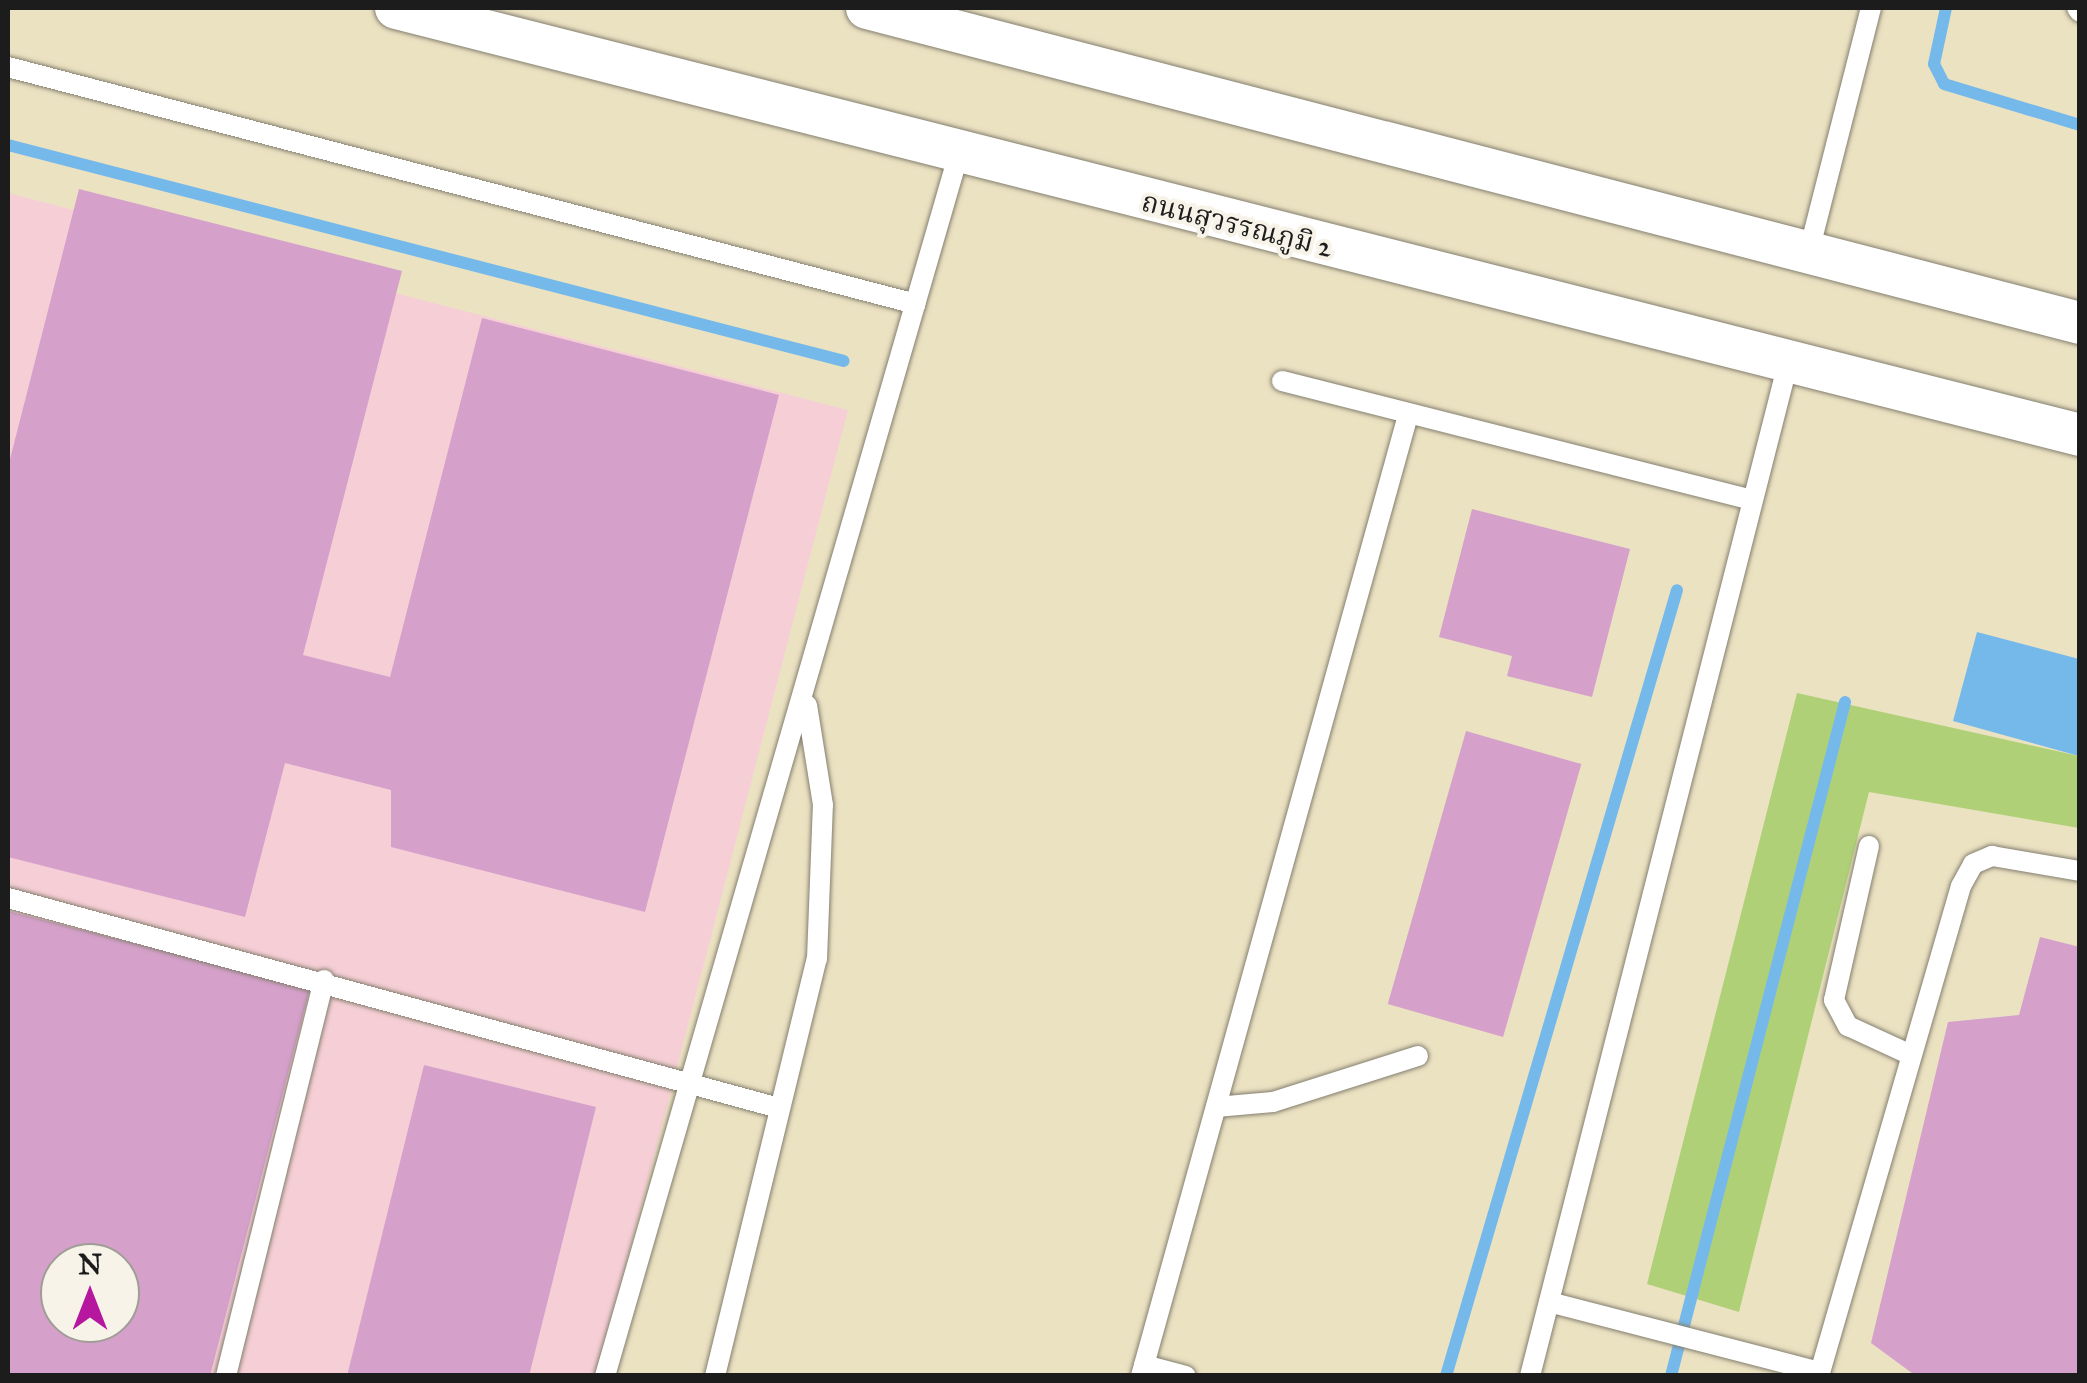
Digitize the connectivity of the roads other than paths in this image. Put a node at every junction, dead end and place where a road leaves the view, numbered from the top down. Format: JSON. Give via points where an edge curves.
{"nodes":[{"id":1,"x":396,"y":8,"type":"edge"},
{"id":2,"x":867,"y":8,"type":"edge"},
{"id":3,"x":1871,"y":8,"type":"edge"},
{"id":4,"x":966,"y":20,"type":"edge"},
{"id":5,"x":8,"y":67,"type":"edge"},
{"id":6,"x":959,"y":154,"type":"junction"},
{"id":7,"x":1809,"y":252,"type":"junction"},
{"id":8,"x":916,"y":304,"type":"junction"},
{"id":9,"x":2080,"y":323,"type":"edge"},
{"id":10,"x":1787,"y":367,"type":"junction"},
{"id":11,"x":1282,"y":381,"type":"dead end"},
{"id":12,"x":1408,"y":415,"type":"junction"},
{"id":13,"x":2070,"y":435,"type":"edge"},
{"id":14,"x":1750,"y":499,"type":"junction"},
{"id":15,"x":806,"y":698,"type":"junction"},
{"id":16,"x":1869,"y":846,"type":"dead end"},
{"id":17,"x":2080,"y":872,"type":"edge"},
{"id":18,"x":8,"y":898,"type":"edge"},
{"id":19,"x":324,"y":980,"type":"junction"},
{"id":20,"x":1911,"y":1055,"type":"junction"},
{"id":21,"x":1418,"y":1056,"type":"dead end"},
{"id":22,"x":682,"y":1084,"type":"junction"},
{"id":23,"x":779,"y":1108,"type":"junction"},
{"id":24,"x":1216,"y":1108,"type":"junction"},
{"id":25,"x":1548,"y":1302,"type":"junction"},
{"id":26,"x":1142,"y":1370,"type":"edge"},
{"id":27,"x":611,"y":1374,"type":"edge"},
{"id":28,"x":1820,"y":1374,"type":"edge"},
{"id":29,"x":226,"y":1376,"type":"edge"},
{"id":30,"x":715,"y":1376,"type":"edge"},
{"id":31,"x":1186,"y":1376,"type":"edge"},
{"id":32,"x":1530,"y":1376,"type":"edge"}],
"edges":[{"from":1,"to":6,"type":"street","name":"ถนนสุวรรณภูมิ 2"},
{"from":2,"to":4,"type":"street"},
{"from":3,"to":7,"type":"lane"},
{"from":4,"to":7,"type":"street"},
{"from":5,"to":8,"type":"lane"},
{"from":6,"to":8,"type":"lane"},
{"from":6,"to":10,"type":"street","name":"ถนนสุวรรณภูมิ 2"},
{"from":7,"to":9,"type":"street"},
{"from":8,"to":15,"type":"lane"},
{"from":10,"to":13,"type":"street","name":"ถนนสุวรรณภูมิ 2"},
{"from":10,"to":14,"type":"lane"},
{"from":11,"to":12,"type":"lane"},
{"from":12,"to":14,"type":"lane"},
{"from":12,"to":24,"type":"lane"},
{"from":14,"to":25,"type":"lane"},
{"from":15,"to":22,"type":"lane"},
{"from":15,"to":23,"type":"lane","via":[[823,805],[817,959]]},
{"from":16,"to":20,"type":"lane","via":[[1834,1000],[1848,1026]]},
{"from":17,"to":20,"type":"lane","via":[[2027,858],[1973,864]]},
{"from":18,"to":19,"type":"lane"},
{"from":19,"to":22,"type":"lane"},
{"from":19,"to":29,"type":"lane"},
{"from":20,"to":28,"type":"lane"},
{"from":21,"to":24,"type":"lane","via":[[1273,1102]]},
{"from":22,"to":23,"type":"lane"},
{"from":22,"to":27,"type":"lane"},
{"from":23,"to":30,"type":"lane"},
{"from":24,"to":26,"type":"lane"},
{"from":25,"to":28,"type":"lane"},
{"from":25,"to":32,"type":"lane"},
{"from":26,"to":31,"type":"lane"}]}
